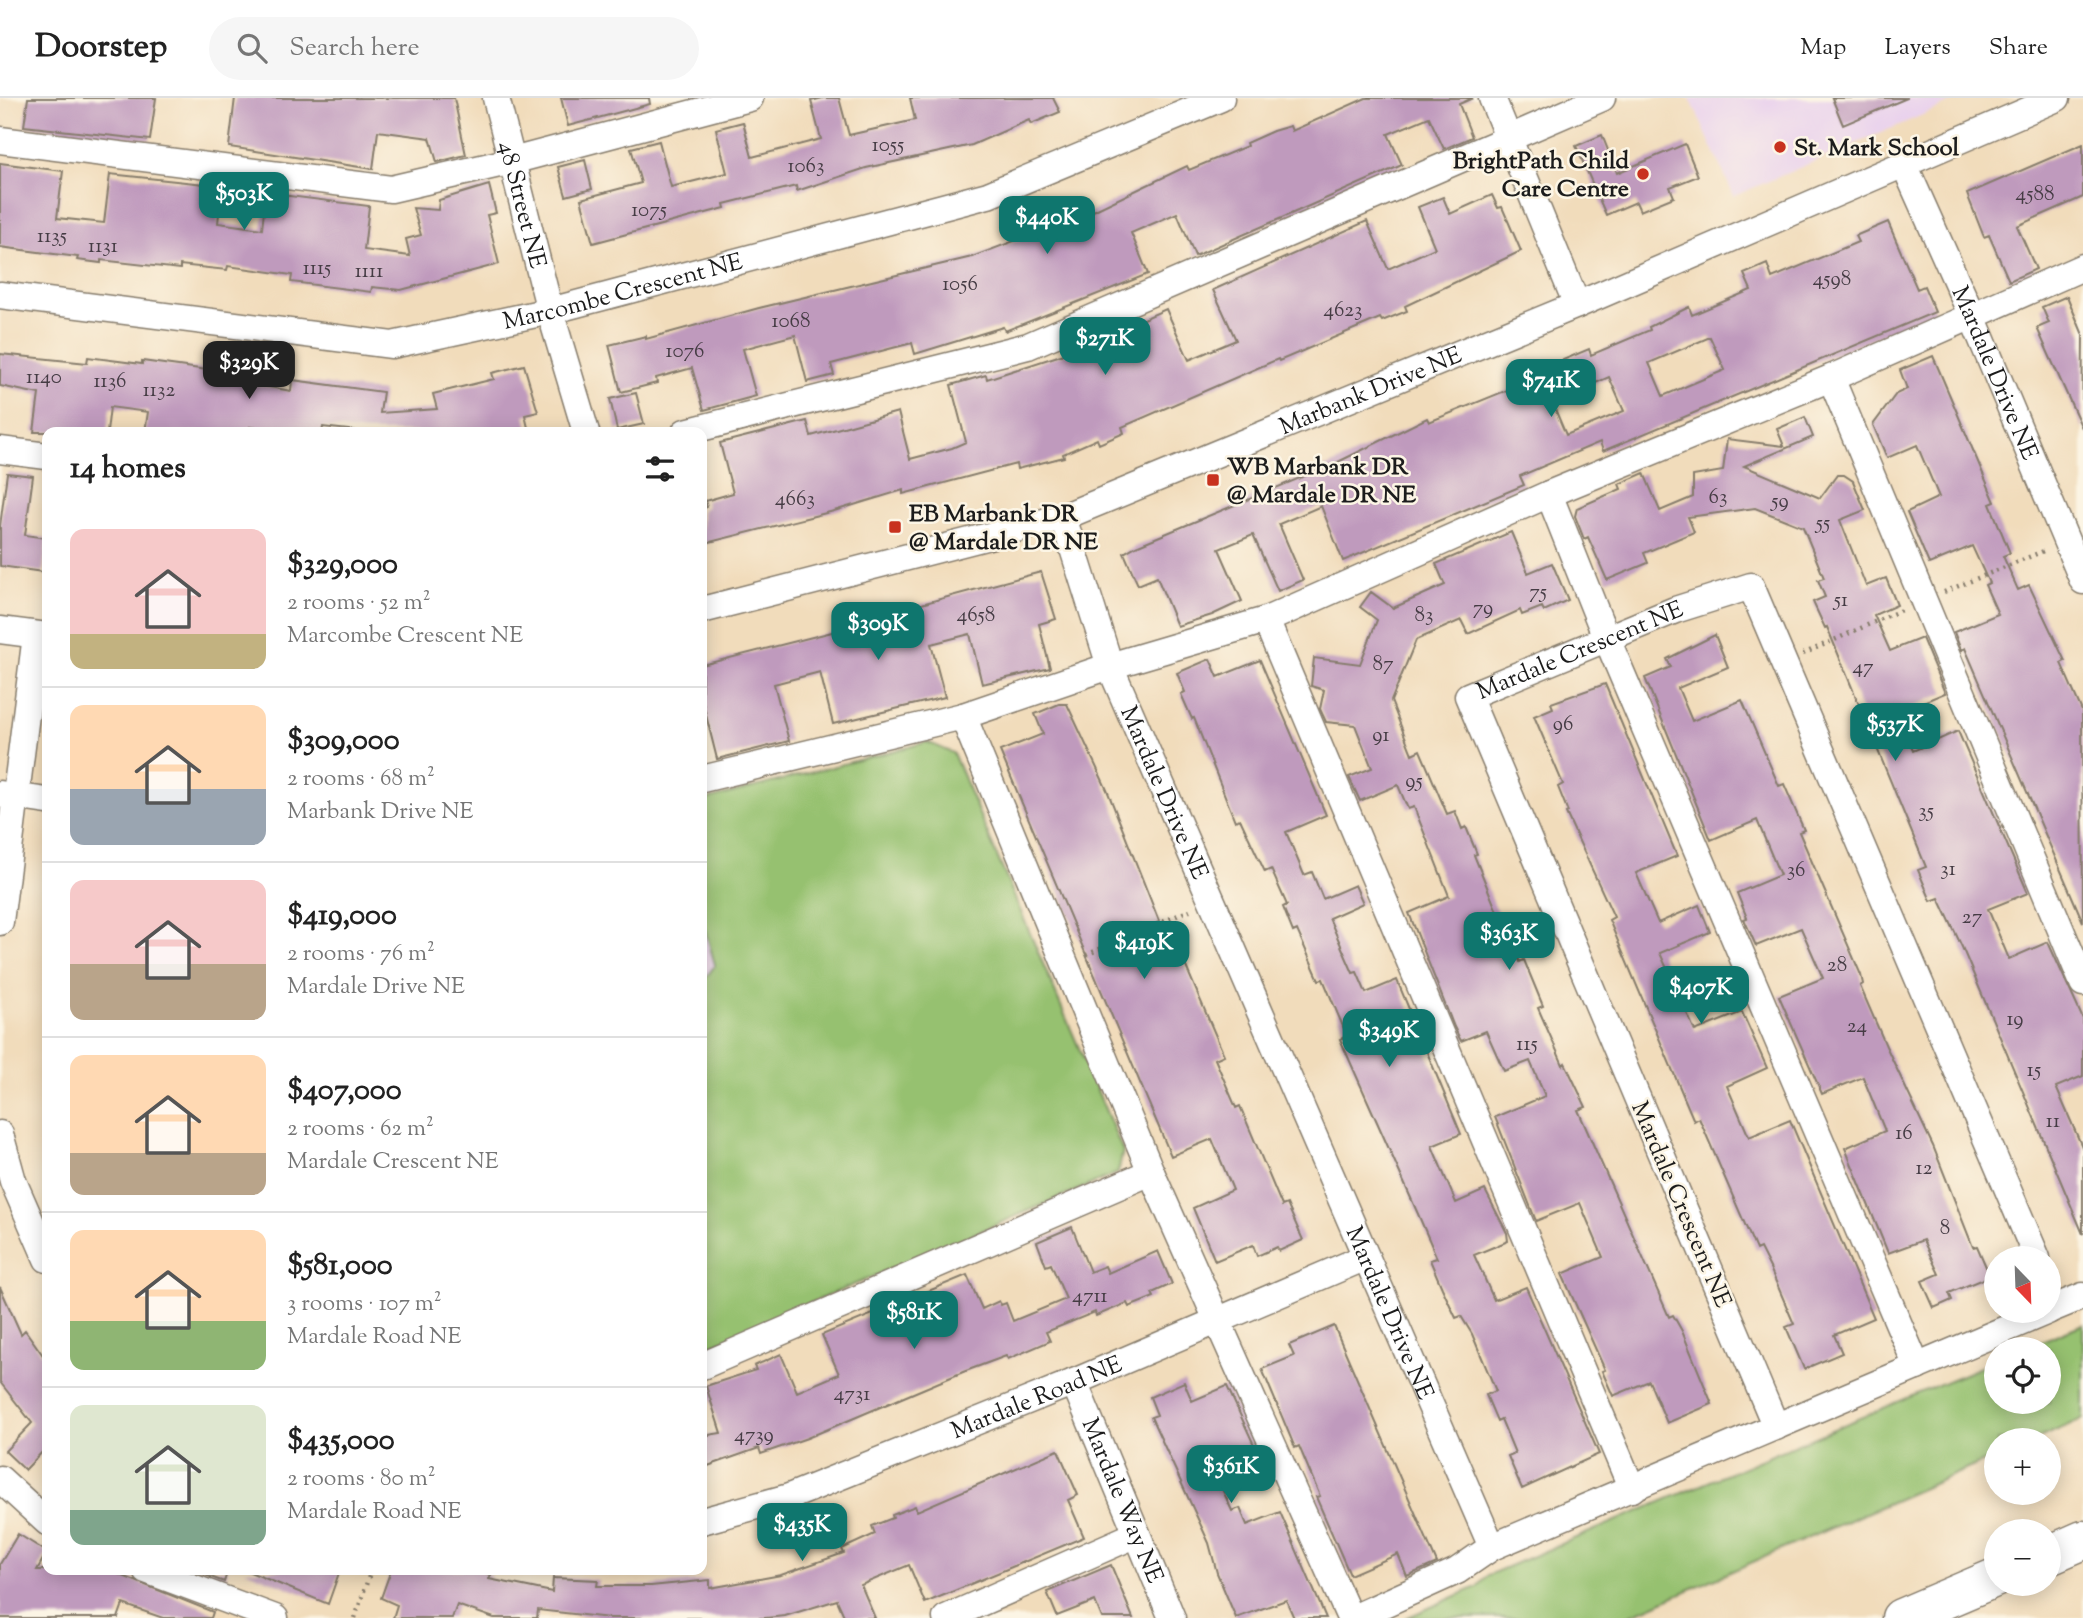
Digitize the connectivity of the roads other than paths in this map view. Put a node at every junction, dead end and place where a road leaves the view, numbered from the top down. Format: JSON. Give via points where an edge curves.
{"nodes":[{"id":1,"x":496,"y":98,"type":"edge"},
{"id":2,"x":750,"y":98,"type":"edge"},
{"id":3,"x":1221,"y":98,"type":"edge"},
{"id":4,"x":1492,"y":98,"type":"edge"},
{"id":5,"x":1602,"y":98,"type":"edge"},
{"id":6,"x":2057,"y":98,"type":"edge"},
{"id":7,"x":1511,"y":139,"type":"junction"},
{"id":8,"x":0,"y":140,"type":"edge"},
{"id":9,"x":512,"y":161,"type":"junction"},
{"id":10,"x":1904,"y":164,"type":"junction"},
{"id":11,"x":2083,"y":267,"type":"edge"},
{"id":12,"x":0,"y":295,"type":"edge"},
{"id":13,"x":1577,"y":305,"type":"junction"},
{"id":14,"x":550,"y":311,"type":"junction"},
{"id":15,"x":1972,"y":316,"type":"junction"},
{"id":16,"x":1830,"y":378,"type":"junction"},
{"id":17,"x":585,"y":427,"type":"edge"},
{"id":18,"x":705,"y":427,"type":"edge"},
{"id":19,"x":0,"y":450,"type":"edge"},
{"id":20,"x":42,"y":455,"type":"edge"},
{"id":21,"x":1549,"y":494,"type":"junction"},
{"id":22,"x":1063,"y":517,"type":"junction"},
{"id":23,"x":2083,"y":581,"type":"edge"},
{"id":24,"x":707,"y":609,"type":"edge"},
{"id":25,"x":1266,"y":620,"type":"junction"},
{"id":26,"x":0,"y":629,"type":"edge"},
{"id":27,"x":41,"y":636,"type":"edge"},
{"id":28,"x":1607,"y":638,"type":"junction"},
{"id":29,"x":1110,"y":666,"type":"junction"},
{"id":30,"x":963,"y":716,"type":"junction"},
{"id":31,"x":707,"y":778,"type":"edge"},
{"id":32,"x":7,"y":795,"type":"edge"},
{"id":33,"x":42,"y":800,"type":"edge"},
{"id":34,"x":0,"y":922,"type":"edge"},
{"id":35,"x":2083,"y":982,"type":"edge"},
{"id":36,"x":0,"y":1134,"type":"edge"},
{"id":37,"x":1152,"y":1172,"type":"junction"},
{"id":38,"x":7,"y":1184,"type":"edge"},
{"id":39,"x":2032,"y":1246,"type":"edge"},
{"id":40,"x":42,"y":1250,"type":"edge"},
{"id":41,"x":1366,"y":1257,"type":"junction"},
{"id":42,"x":2083,"y":1296,"type":"edge"},
{"id":43,"x":2062,"y":1301,"type":"edge"},
{"id":44,"x":1218,"y":1320,"type":"junction"},
{"id":45,"x":2011,"y":1323,"type":"edge"},
{"id":46,"x":707,"y":1364,"type":"edge"},
{"id":47,"x":1917,"y":1367,"type":"junction"},
{"id":48,"x":1073,"y":1382,"type":"junction"},
{"id":49,"x":1776,"y":1427,"type":"junction"},
{"id":50,"x":0,"y":1479,"type":"edge"},
{"id":51,"x":1632,"y":1489,"type":"junction"},
{"id":52,"x":42,"y":1517,"type":"edge"},
{"id":53,"x":707,"y":1520,"type":"edge"},
{"id":54,"x":1137,"y":1534,"type":"junction"},
{"id":55,"x":2083,"y":1540,"type":"edge"},
{"id":56,"x":1492,"y":1547,"type":"junction"},
{"id":57,"x":2061,"y":1550,"type":"edge"},
{"id":58,"x":159,"y":1575,"type":"edge"},
{"id":59,"x":1984,"y":1583,"type":"edge"},
{"id":60,"x":275,"y":1618,"type":"edge"},
{"id":61,"x":946,"y":1618,"type":"edge"},
{"id":62,"x":1172,"y":1618,"type":"edge"},
{"id":63,"x":1352,"y":1618,"type":"edge"},
{"id":64,"x":1902,"y":1618,"type":"edge"}],
"edges":[{"from":1,"to":9,"type":"street","name":"48 Street NE"},
{"from":2,"to":9,"type":"street"},
{"from":3,"to":14,"type":"street","name":"Marcombe Crescent NE","via":[[988,195]]},
{"from":4,"to":7,"type":"street"},
{"from":5,"to":7,"type":"street"},
{"from":6,"to":10,"type":"street","name":"Marbank Drive NE"},
{"from":7,"to":13,"type":"street"},
{"from":7,"to":18,"type":"street","via":[[1028,346]]},
{"from":8,"to":9,"type":"street","via":[[391,189]]},
{"from":9,"to":14,"type":"street","name":"48 Street NE"},
{"from":10,"to":13,"type":"street","name":"Marbank Drive NE"},
{"from":10,"to":15,"type":"street","name":"Mardale Drive NE"},
{"from":11,"to":15,"type":"street"},
{"from":12,"to":14,"type":"street","name":"Marcombe Crescent NE","via":[[391,345]]},
{"from":13,"to":22,"type":"street","name":"Marbank Drive NE"},
{"from":14,"to":17,"type":"street","name":"48 Street NE"},
{"from":15,"to":16,"type":"street"},
{"from":15,"to":23,"type":"street","name":"Mardale Drive NE"},
{"from":16,"to":21,"type":"street"},
{"from":16,"to":35,"type":"street"},
{"from":19,"to":20,"type":"street"},
{"from":21,"to":25,"type":"street"},
{"from":21,"to":28,"type":"street"},
{"from":22,"to":24,"type":"street","name":"Marbank Drive NE"},
{"from":22,"to":29,"type":"street","name":"Mardale Drive NE"},
{"from":25,"to":29,"type":"street"},
{"from":25,"to":51,"type":"street"},
{"from":26,"to":27,"type":"street"},
{"from":27,"to":32,"type":"street"},
{"from":28,"to":39,"type":"street","name":"Mardale Crescent NE","via":[[1751,586]]},
{"from":28,"to":47,"type":"street"},
{"from":28,"to":49,"type":"street","name":"Mardale Crescent NE","via":[[1468,696]]},
{"from":29,"to":30,"type":"street"},
{"from":29,"to":41,"type":"street","name":"Mardale Drive NE"},
{"from":30,"to":31,"type":"street"},
{"from":30,"to":37,"type":"street"},
{"from":32,"to":33,"type":"street"},
{"from":32,"to":34,"type":"street"},
{"from":36,"to":38,"type":"street"},
{"from":37,"to":44,"type":"street"},
{"from":37,"to":46,"type":"street"},
{"from":38,"to":40,"type":"street"},
{"from":41,"to":44,"type":"street","name":"Mardale Road NE"},
{"from":41,"to":56,"type":"street","name":"Mardale Drive NE"},
{"from":42,"to":43,"type":"street"},
{"from":44,"to":48,"type":"street","name":"Mardale Road NE"},
{"from":44,"to":63,"type":"street"},
{"from":45,"to":47,"type":"street"},
{"from":47,"to":49,"type":"street"},
{"from":48,"to":53,"type":"street","name":"Mardale Road NE","via":[[789,1497]]},
{"from":48,"to":54,"type":"street","name":"Mardale Way NE"},
{"from":49,"to":51,"type":"street"},
{"from":50,"to":52,"type":"street"},
{"from":51,"to":56,"type":"street"},
{"from":54,"to":61,"type":"street"},
{"from":54,"to":62,"type":"street","name":"Mardale Way NE"},
{"from":55,"to":57,"type":"highway"},
{"from":56,"to":63,"type":"street","via":[[1457,1571]]},
{"from":58,"to":60,"type":"street"},
{"from":59,"to":64,"type":"highway"}]}
